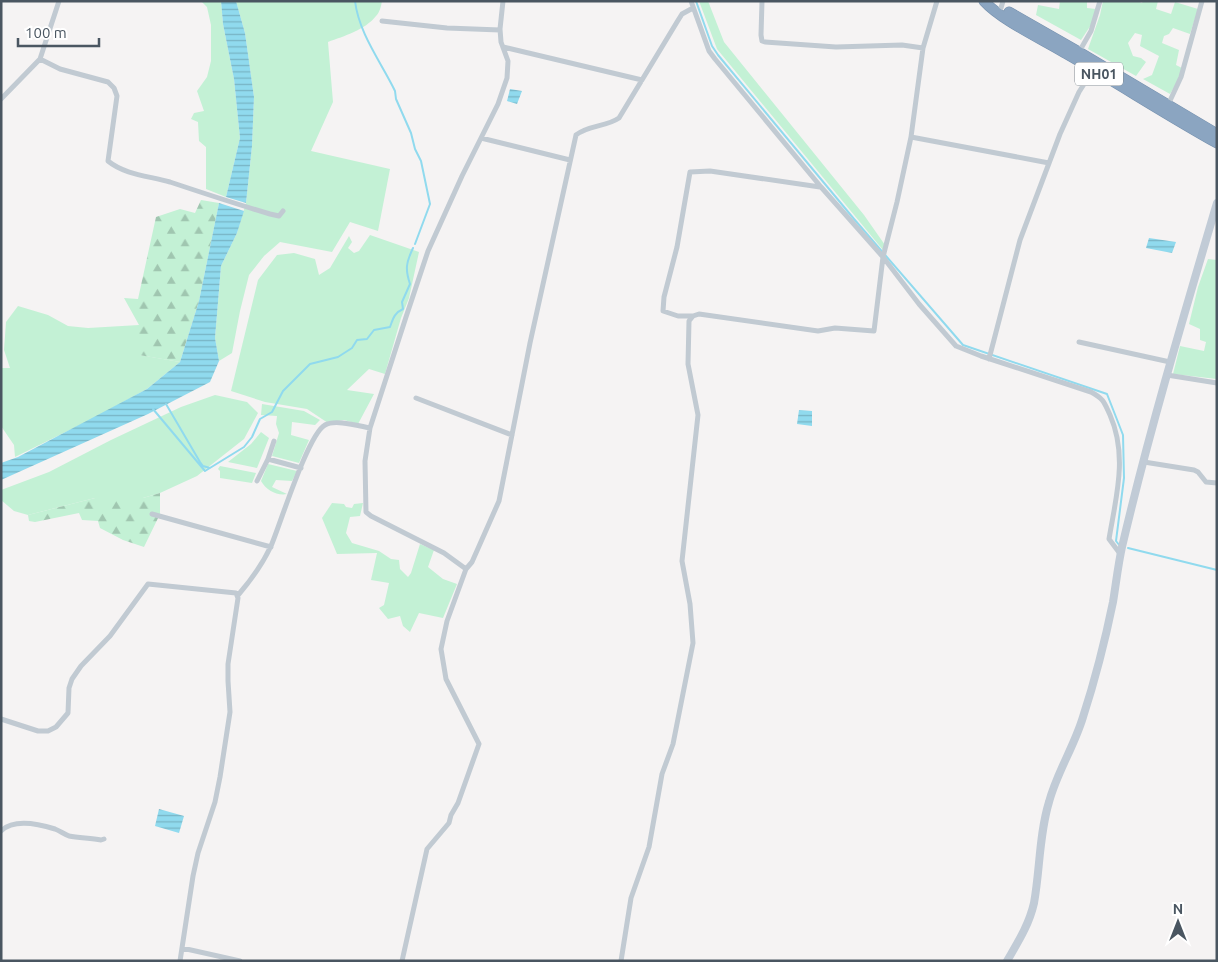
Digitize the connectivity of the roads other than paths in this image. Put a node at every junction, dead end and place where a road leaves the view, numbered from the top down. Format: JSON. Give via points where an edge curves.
{"nodes":[{"id":1,"x":59,"y":1,"type":"edge"},
{"id":2,"x":503,"y":1,"type":"edge"},
{"id":3,"x":691,"y":1,"type":"edge"},
{"id":4,"x":762,"y":1,"type":"edge"},
{"id":5,"x":937,"y":1,"type":"edge"},
{"id":6,"x":985,"y":1,"type":"edge"},
{"id":7,"x":1100,"y":1,"type":"edge"},
{"id":8,"x":1202,"y":1,"type":"edge"},
{"id":9,"x":1002,"y":5,"type":"edge"},
{"id":10,"x":693,"y":8,"type":"junction"},
{"id":11,"x":382,"y":21,"type":"dead end"},
{"id":12,"x":500,"y":30,"type":"junction"},
{"id":13,"x":503,"y":47,"type":"junction"},
{"id":14,"x":923,"y":48,"type":"junction"},
{"id":15,"x":1079,"y":52,"type":"junction"},
{"id":16,"x":40,"y":59,"type":"junction"},
{"id":17,"x":1093,"y":70,"type":"junction"},
{"id":18,"x":642,"y":80,"type":"junction"},
{"id":19,"x":1,"y":99,"type":"edge"},
{"id":20,"x":1167,"y":106,"type":"junction"},
{"id":21,"x":1217,"y":134,"type":"edge"},
{"id":22,"x":911,"y":137,"type":"junction"},
{"id":23,"x":481,"y":138,"type":"junction"},
{"id":24,"x":1217,"y":143,"type":"edge"},
{"id":25,"x":570,"y":160,"type":"junction"},
{"id":26,"x":1049,"y":163,"type":"junction"},
{"id":27,"x":821,"y":187,"type":"junction"},
{"id":28,"x":1217,"y":204,"type":"edge"},
{"id":29,"x":283,"y":211,"type":"dead end"},
{"id":30,"x":883,"y":257,"type":"junction"},
{"id":31,"x":693,"y":316,"type":"junction"},
{"id":32,"x":1079,"y":342,"type":"dead end"},
{"id":33,"x":989,"y":359,"type":"junction"},
{"id":34,"x":1170,"y":362,"type":"junction"},
{"id":35,"x":1167,"y":375,"type":"junction"},
{"id":36,"x":1217,"y":383,"type":"edge"},
{"id":37,"x":416,"y":398,"type":"dead end"},
{"id":38,"x":370,"y":428,"type":"junction"},
{"id":39,"x":512,"y":435,"type":"junction"},
{"id":40,"x":274,"y":441,"type":"dead end"},
{"id":41,"x":268,"y":459,"type":"junction"},
{"id":42,"x":1144,"y":462,"type":"junction"},
{"id":43,"x":301,"y":468,"type":"junction"},
{"id":44,"x":257,"y":480,"type":"dead end"},
{"id":45,"x":1217,"y":483,"type":"edge"},
{"id":46,"x":152,"y":514,"type":"dead end"},
{"id":47,"x":270,"y":547,"type":"junction"},
{"id":48,"x":1121,"y":555,"type":"junction"},
{"id":49,"x":466,"y":569,"type":"junction"},
{"id":50,"x":236,"y":593,"type":"junction"},
{"id":51,"x":1,"y":719,"type":"edge"},
{"id":52,"x":1,"y":831,"type":"edge"},
{"id":53,"x":104,"y":839,"type":"dead end"},
{"id":54,"x":182,"y":948,"type":"junction"},
{"id":55,"x":180,"y":961,"type":"edge"},
{"id":56,"x":240,"y":961,"type":"edge"},
{"id":57,"x":402,"y":961,"type":"edge"},
{"id":58,"x":621,"y":961,"type":"edge"},
{"id":59,"x":1007,"y":961,"type":"edge"}],
"edges":[{"from":1,"to":16,"type":"street"},
{"from":2,"to":12,"type":"street"},
{"from":3,"to":10,"type":"street"},
{"from":4,"to":14,"type":"street","via":[[761,35],[765,42]]},
{"from":5,"to":14,"type":"street"},
{"from":6,"to":9,"type":"highway","number":"NH01"},
{"from":6,"to":17,"type":"highway","number":"NH01","via":[[997,13]]},
{"from":7,"to":15,"type":"street","via":[[1091,31]]},
{"from":8,"to":20,"type":"street","via":[[1182,77]]},
{"from":9,"to":15,"type":"highway","number":"NH01"},
{"from":10,"to":18,"type":"street","via":[[682,14]]},
{"from":10,"to":27,"type":"street","via":[[709,51]]},
{"from":11,"to":12,"type":"street"},
{"from":12,"to":13,"type":"street"},
{"from":13,"to":18,"type":"street"},
{"from":13,"to":23,"type":"street","via":[[508,62],[507,78]]},
{"from":14,"to":22,"type":"street"},
{"from":15,"to":20,"type":"highway","number":"NH01"},
{"from":16,"to":19,"type":"street"},
{"from":16,"to":29,"type":"street","via":[[108,82],[114,88],[117,96],[108,161],[112,165],[270,214],[279,216]]},
{"from":17,"to":24,"type":"highway","number":"NH01"},
{"from":17,"to":26,"type":"street","via":[[1079,92]]},
{"from":18,"to":25,"type":"street","via":[[619,118],[576,135]]},
{"from":20,"to":21,"type":"highway","number":"NH01"},
{"from":22,"to":26,"type":"street"},
{"from":22,"to":30,"type":"street"},
{"from":23,"to":25,"type":"street"},
{"from":23,"to":38,"type":"street","via":[[428,251]]},
{"from":25,"to":39,"type":"street"},
{"from":26,"to":33,"type":"street","via":[[1020,240]]},
{"from":27,"to":30,"type":"street"},
{"from":27,"to":31,"type":"street","via":[[690,172],[663,310],[678,316]]},
{"from":28,"to":34,"type":"main road"},
{"from":30,"to":31,"type":"street","via":[[874,331],[835,328],[818,331],[699,314]]},
{"from":30,"to":33,"type":"street","via":[[956,346]]},
{"from":31,"to":58,"type":"street","via":[[689,320],[688,364],[698,415],[682,561],[693,643],[673,744],[662,774],[649,847],[631,898]]},
{"from":32,"to":34,"type":"street"},
{"from":33,"to":48,"type":"street","via":[[1102,398],[1116,428],[1120,449],[1118,491],[1109,539]]},
{"from":34,"to":35,"type":"main road"},
{"from":35,"to":36,"type":"street"},
{"from":35,"to":42,"type":"main road"},
{"from":37,"to":39,"type":"street"},
{"from":38,"to":43,"type":"street","via":[[344,423],[325,425]]},
{"from":38,"to":49,"type":"street","via":[[365,461],[366,512],[444,553]]},
{"from":39,"to":49,"type":"street","via":[[499,501]]},
{"from":40,"to":41,"type":"street"},
{"from":41,"to":43,"type":"street"},
{"from":41,"to":44,"type":"street"},
{"from":42,"to":45,"type":"street","via":[[1194,470],[1206,482]]},
{"from":42,"to":48,"type":"main road"},
{"from":43,"to":47,"type":"street"},
{"from":46,"to":47,"type":"street"},
{"from":47,"to":50,"type":"street","via":[[250,580],[239,594]]},
{"from":48,"to":59,"type":"main road","via":[[1104,640],[1083,718],[1046,811],[1031,913]]},
{"from":49,"to":57,"type":"street","via":[[447,621],[441,649],[446,679],[479,744],[449,823],[426,849]]},
{"from":50,"to":51,"type":"street","via":[[148,584],[110,636],[72,679],[68,714],[56,727],[48,731],[38,730]]},
{"from":50,"to":54,"type":"street","via":[[228,672],[230,712],[220,778],[198,853]]},
{"from":52,"to":53,"type":"street","via":[[6,826],[34,824],[66,835]]},
{"from":54,"to":55,"type":"street"},
{"from":54,"to":56,"type":"street"}]}
